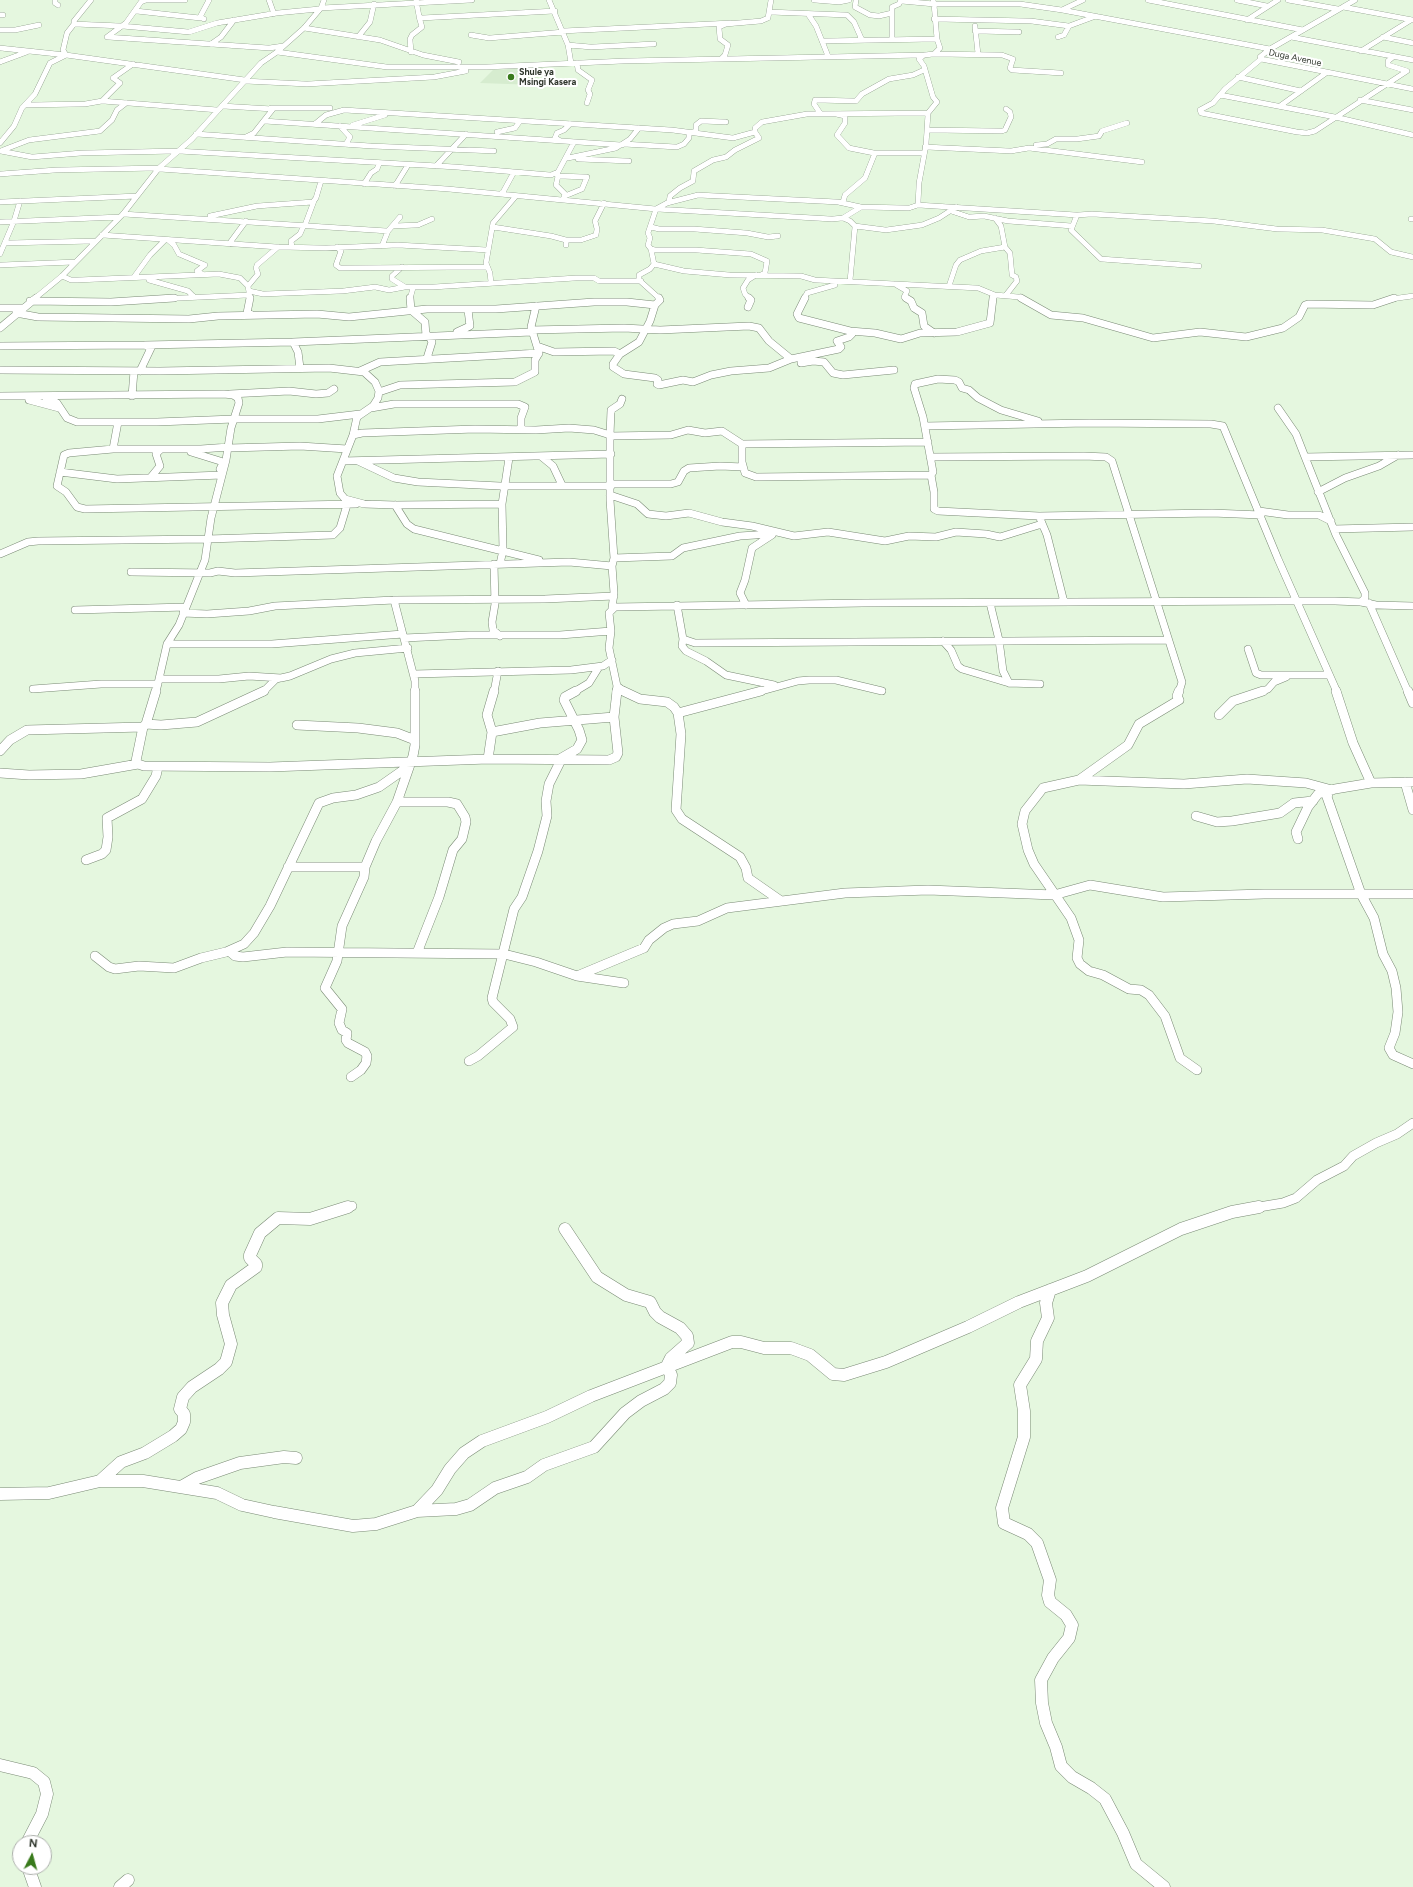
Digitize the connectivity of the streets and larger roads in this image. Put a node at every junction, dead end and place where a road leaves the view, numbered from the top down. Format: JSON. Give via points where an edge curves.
{"nodes":[{"id":1,"x":91,"y":0,"type":"edge"},
{"id":2,"x":146,"y":0,"type":"edge"},
{"id":3,"x":185,"y":0,"type":"edge"},
{"id":4,"x":209,"y":0,"type":"edge"},
{"id":5,"x":269,"y":0,"type":"edge"},
{"id":6,"x":324,"y":0,"type":"edge"},
{"id":7,"x":472,"y":0,"type":"edge"},
{"id":8,"x":549,"y":0,"type":"edge"},
{"id":9,"x":771,"y":0,"type":"edge"},
{"id":10,"x":814,"y":0,"type":"edge"},
{"id":11,"x":850,"y":0,"type":"edge"},
{"id":12,"x":856,"y":0,"type":"edge"},
{"id":13,"x":1083,"y":0,"type":"edge"},
{"id":14,"x":1148,"y":0,"type":"edge"},
{"id":15,"x":1237,"y":0,"type":"edge"},
{"id":16,"x":1278,"y":0,"type":"edge"},
{"id":17,"x":1288,"y":0,"type":"edge"},
{"id":18,"x":1355,"y":0,"type":"edge"},
{"id":19,"x":416,"y":1,"type":"edge"},
{"id":20,"x":900,"y":1,"type":"edge"},
{"id":21,"x":933,"y":2,"type":"edge"},
{"id":22,"x":996,"y":2,"type":"edge"},
{"id":23,"x":374,"y":4,"type":"junction"},
{"id":24,"x":969,"y":4,"type":"junction"},
{"id":25,"x":1267,"y":6,"type":"junction"},
{"id":26,"x":320,"y":8,"type":"junction"},
{"id":27,"x":1340,"y":8,"type":"junction"},
{"id":28,"x":1062,"y":10,"type":"junction"},
{"id":29,"x":136,"y":11,"type":"junction"},
{"id":30,"x":555,"y":11,"type":"junction"},
{"id":31,"x":769,"y":12,"type":"junction"},
{"id":32,"x":892,"y":13,"type":"junction"},
{"id":33,"x":274,"y":14,"type":"junction"},
{"id":34,"x":808,"y":14,"type":"junction"},
{"id":35,"x":997,"y":15,"type":"junction"},
{"id":36,"x":976,"y":16,"type":"junction"},
{"id":37,"x":1096,"y":16,"type":"junction"},
{"id":38,"x":419,"y":17,"type":"junction"},
{"id":39,"x":200,"y":18,"type":"junction"},
{"id":40,"x":934,"y":19,"type":"junction"},
{"id":41,"x":234,"y":20,"type":"junction"},
{"id":42,"x":1247,"y":20,"type":"junction"},
{"id":43,"x":1412,"y":20,"type":"edge"},
{"id":44,"x":217,"y":23,"type":"junction"},
{"id":45,"x":731,"y":23,"type":"junction"},
{"id":46,"x":74,"y":24,"type":"junction"},
{"id":47,"x":38,"y":25,"type":"dead end"},
{"id":48,"x":122,"y":26,"type":"junction"},
{"id":49,"x":1069,"y":26,"type":"junction"},
{"id":50,"x":304,"y":28,"type":"junction"},
{"id":51,"x":0,"y":30,"type":"edge"},
{"id":52,"x":1303,"y":30,"type":"junction"},
{"id":53,"x":975,"y":31,"type":"junction"},
{"id":54,"x":563,"y":32,"type":"junction"},
{"id":55,"x":1019,"y":32,"type":"dead end"},
{"id":56,"x":471,"y":35,"type":"dead end"},
{"id":57,"x":358,"y":37,"type":"junction"},
{"id":58,"x":1058,"y":37,"type":"dead end"},
{"id":59,"x":1291,"y":37,"type":"junction"},
{"id":60,"x":1383,"y":37,"type":"junction"},
{"id":61,"x":937,"y":39,"type":"junction"},
{"id":62,"x":862,"y":40,"type":"junction"},
{"id":63,"x":892,"y":40,"type":"junction"},
{"id":64,"x":822,"y":41,"type":"junction"},
{"id":65,"x":1413,"y":43,"type":"edge"},
{"id":66,"x":211,"y":44,"type":"junction"},
{"id":67,"x":654,"y":44,"type":"dead end"},
{"id":68,"x":284,"y":45,"type":"junction"},
{"id":69,"x":568,"y":45,"type":"junction"},
{"id":70,"x":0,"y":48,"type":"edge"},
{"id":71,"x":1270,"y":50,"type":"junction"},
{"id":72,"x":28,"y":51,"type":"junction"},
{"id":73,"x":1361,"y":51,"type":"junction"},
{"id":74,"x":277,"y":52,"type":"junction"},
{"id":75,"x":411,"y":52,"type":"junction"},
{"id":76,"x":934,"y":54,"type":"junction"},
{"id":77,"x":978,"y":54,"type":"junction"},
{"id":78,"x":66,"y":55,"type":"junction"},
{"id":79,"x":924,"y":55,"type":"junction"},
{"id":80,"x":828,"y":56,"type":"junction"},
{"id":81,"x":1393,"y":57,"type":"junction"},
{"id":82,"x":721,"y":59,"type":"junction"},
{"id":83,"x":1261,"y":59,"type":"junction"},
{"id":84,"x":1413,"y":60,"type":"edge"},
{"id":85,"x":0,"y":62,"type":"edge"},
{"id":86,"x":574,"y":63,"type":"junction"},
{"id":87,"x":133,"y":64,"type":"junction"},
{"id":88,"x":479,"y":67,"type":"junction"},
{"id":89,"x":486,"y":67,"type":"junction"},
{"id":90,"x":924,"y":70,"type":"junction"},
{"id":91,"x":1407,"y":71,"type":"junction"},
{"id":92,"x":1413,"y":72,"type":"edge"},
{"id":93,"x":1061,"y":73,"type":"dead end"},
{"id":94,"x":1326,"y":73,"type":"junction"},
{"id":95,"x":1238,"y":77,"type":"junction"},
{"id":96,"x":244,"y":80,"type":"junction"},
{"id":97,"x":1385,"y":83,"type":"junction"},
{"id":98,"x":1413,"y":89,"type":"edge"},
{"id":99,"x":1301,"y":91,"type":"junction"},
{"id":100,"x":1220,"y":95,"type":"junction"},
{"id":101,"x":1360,"y":100,"type":"junction"},
{"id":102,"x":102,"y":101,"type":"junction"},
{"id":103,"x":126,"y":103,"type":"junction"},
{"id":104,"x":587,"y":103,"type":"dead end"},
{"id":105,"x":25,"y":105,"type":"junction"},
{"id":106,"x":222,"y":106,"type":"junction"},
{"id":107,"x":1280,"y":106,"type":"junction"},
{"id":108,"x":271,"y":108,"type":"junction"},
{"id":109,"x":330,"y":108,"type":"dead end"},
{"id":110,"x":1006,"y":109,"type":"dead end"},
{"id":111,"x":218,"y":110,"type":"junction"},
{"id":112,"x":1413,"y":110,"type":"edge"},
{"id":113,"x":394,"y":112,"type":"junction"},
{"id":114,"x":828,"y":112,"type":"junction"},
{"id":115,"x":820,"y":113,"type":"junction"},
{"id":116,"x":928,"y":113,"type":"junction"},
{"id":117,"x":418,"y":114,"type":"junction"},
{"id":118,"x":1335,"y":117,"type":"junction"},
{"id":119,"x":414,"y":119,"type":"dead end"},
{"id":120,"x":264,"y":121,"type":"junction"},
{"id":121,"x":520,"y":121,"type":"junction"},
{"id":122,"x":726,"y":122,"type":"dead end"},
{"id":123,"x":1127,"y":123,"type":"dead end"},
{"id":124,"x":315,"y":124,"type":"junction"},
{"id":125,"x":570,"y":124,"type":"junction"},
{"id":126,"x":340,"y":126,"type":"junction"},
{"id":127,"x":348,"y":127,"type":"junction"},
{"id":128,"x":639,"y":128,"type":"junction"},
{"id":129,"x":1413,"y":129,"type":"edge"},
{"id":130,"x":927,"y":130,"type":"junction"},
{"id":131,"x":755,"y":132,"type":"junction"},
{"id":132,"x":694,"y":133,"type":"junction"},
{"id":133,"x":196,"y":134,"type":"junction"},
{"id":134,"x":466,"y":134,"type":"junction"},
{"id":135,"x":1410,"y":134,"type":"edge"},
{"id":136,"x":478,"y":135,"type":"junction"},
{"id":137,"x":246,"y":137,"type":"junction"},
{"id":138,"x":559,"y":140,"type":"junction"},
{"id":139,"x":0,"y":142,"type":"edge"},
{"id":140,"x":574,"y":142,"type":"junction"},
{"id":141,"x":346,"y":144,"type":"junction"},
{"id":142,"x":622,"y":145,"type":"junction"},
{"id":143,"x":925,"y":147,"type":"junction"},
{"id":144,"x":1029,"y":148,"type":"junction"},
{"id":145,"x":450,"y":150,"type":"junction"},
{"id":146,"x":0,"y":151,"type":"edge"},
{"id":147,"x":178,"y":151,"type":"junction"},
{"id":148,"x":494,"y":151,"type":"dead end"},
{"id":149,"x":874,"y":153,"type":"junction"},
{"id":150,"x":924,"y":153,"type":"junction"},
{"id":151,"x":567,"y":158,"type":"junction"},
{"id":152,"x":629,"y":161,"type":"dead end"},
{"id":153,"x":1142,"y":162,"type":"dead end"},
{"id":154,"x":378,"y":164,"type":"junction"},
{"id":155,"x":408,"y":165,"type":"junction"},
{"id":156,"x":436,"y":166,"type":"junction"},
{"id":157,"x":159,"y":168,"type":"junction"},
{"id":158,"x":514,"y":172,"type":"junction"},
{"id":159,"x":0,"y":174,"type":"edge"},
{"id":160,"x":557,"y":175,"type":"junction"},
{"id":161,"x":321,"y":181,"type":"junction"},
{"id":162,"x":364,"y":184,"type":"junction"},
{"id":163,"x":395,"y":186,"type":"junction"},
{"id":164,"x":502,"y":194,"type":"junction"},
{"id":165,"x":137,"y":196,"type":"junction"},
{"id":166,"x":516,"y":196,"type":"junction"},
{"id":167,"x":564,"y":198,"type":"junction"},
{"id":168,"x":782,"y":199,"type":"junction"},
{"id":169,"x":20,"y":201,"type":"junction"},
{"id":170,"x":314,"y":201,"type":"junction"},
{"id":171,"x":0,"y":202,"type":"edge"},
{"id":172,"x":843,"y":202,"type":"junction"},
{"id":173,"x":604,"y":203,"type":"junction"},
{"id":174,"x":667,"y":203,"type":"junction"},
{"id":175,"x":918,"y":205,"type":"junction"},
{"id":176,"x":861,"y":207,"type":"junction"},
{"id":177,"x":958,"y":207,"type":"junction"},
{"id":178,"x":656,"y":209,"type":"junction"},
{"id":179,"x":774,"y":209,"type":"junction"},
{"id":180,"x":951,"y":210,"type":"junction"},
{"id":181,"x":1077,"y":215,"type":"junction"},
{"id":182,"x":122,"y":216,"type":"junction"},
{"id":183,"x":400,"y":217,"type":"dead end"},
{"id":184,"x":203,"y":218,"type":"junction"},
{"id":185,"x":843,"y":218,"type":"junction"},
{"id":186,"x":995,"y":218,"type":"junction"},
{"id":187,"x":432,"y":219,"type":"dead end"},
{"id":188,"x":14,"y":221,"type":"junction"},
{"id":189,"x":246,"y":221,"type":"junction"},
{"id":190,"x":0,"y":222,"type":"edge"},
{"id":191,"x":304,"y":225,"type":"junction"},
{"id":192,"x":651,"y":226,"type":"junction"},
{"id":193,"x":855,"y":226,"type":"junction"},
{"id":194,"x":1072,"y":226,"type":"junction"},
{"id":195,"x":493,"y":227,"type":"junction"},
{"id":196,"x":390,"y":228,"type":"junction"},
{"id":197,"x":102,"y":235,"type":"junction"},
{"id":198,"x":778,"y":236,"type":"dead end"},
{"id":199,"x":167,"y":240,"type":"junction"},
{"id":200,"x":96,"y":241,"type":"junction"},
{"id":201,"x":5,"y":243,"type":"junction"},
{"id":202,"x":229,"y":244,"type":"junction"},
{"id":203,"x":382,"y":246,"type":"junction"},
{"id":204,"x":278,"y":247,"type":"junction"},
{"id":205,"x":292,"y":247,"type":"junction"},
{"id":206,"x":337,"y":247,"type":"junction"},
{"id":207,"x":1005,"y":247,"type":"junction"},
{"id":208,"x":651,"y":249,"type":"junction"},
{"id":209,"x":488,"y":250,"type":"junction"},
{"id":210,"x":0,"y":252,"type":"edge"},
{"id":211,"x":1413,"y":257,"type":"edge"},
{"id":212,"x":74,"y":262,"type":"junction"},
{"id":213,"x":654,"y":264,"type":"junction"},
{"id":214,"x":0,"y":265,"type":"edge"},
{"id":215,"x":1199,"y":266,"type":"dead end"},
{"id":216,"x":402,"y":267,"type":"junction"},
{"id":217,"x":487,"y":267,"type":"junction"},
{"id":218,"x":202,"y":274,"type":"junction"},
{"id":219,"x":759,"y":275,"type":"junction"},
{"id":220,"x":62,"y":276,"type":"junction"},
{"id":221,"x":137,"y":277,"type":"junction"},
{"id":222,"x":809,"y":279,"type":"junction"},
{"id":223,"x":641,"y":281,"type":"junction"},
{"id":224,"x":850,"y":281,"type":"junction"},
{"id":225,"x":491,"y":283,"type":"junction"},
{"id":226,"x":892,"y":283,"type":"junction"},
{"id":227,"x":948,"y":286,"type":"junction"},
{"id":228,"x":405,"y":287,"type":"junction"},
{"id":229,"x":413,"y":288,"type":"junction"},
{"id":230,"x":248,"y":291,"type":"junction"},
{"id":231,"x":807,"y":293,"type":"junction"},
{"id":232,"x":995,"y":295,"type":"junction"},
{"id":233,"x":1006,"y":296,"type":"junction"},
{"id":234,"x":1413,"y":296,"type":"edge"},
{"id":235,"x":194,"y":297,"type":"junction"},
{"id":236,"x":30,"y":302,"type":"junction"},
{"id":237,"x":655,"y":305,"type":"junction"},
{"id":238,"x":536,"y":306,"type":"junction"},
{"id":239,"x":748,"y":307,"type":"dead end"},
{"id":240,"x":0,"y":308,"type":"edge"},
{"id":241,"x":22,"y":308,"type":"junction"},
{"id":242,"x":412,"y":310,"type":"junction"},
{"id":243,"x":468,"y":310,"type":"junction"},
{"id":244,"x":16,"y":313,"type":"junction"},
{"id":245,"x":252,"y":315,"type":"junction"},
{"id":246,"x":0,"y":328,"type":"edge"},
{"id":247,"x":644,"y":329,"type":"junction"},
{"id":248,"x":532,"y":331,"type":"junction"},
{"id":249,"x":850,"y":331,"type":"junction"},
{"id":250,"x":935,"y":334,"type":"junction"},
{"id":251,"x":451,"y":335,"type":"junction"},
{"id":252,"x":427,"y":336,"type":"junction"},
{"id":253,"x":293,"y":342,"type":"junction"},
{"id":254,"x":145,"y":345,"type":"junction"},
{"id":255,"x":0,"y":346,"type":"edge"},
{"id":256,"x":538,"y":350,"type":"junction"},
{"id":257,"x":620,"y":354,"type":"junction"},
{"id":258,"x":427,"y":358,"type":"junction"},
{"id":259,"x":791,"y":359,"type":"junction"},
{"id":260,"x":782,"y":364,"type":"junction"},
{"id":261,"x":300,"y":368,"type":"junction"},
{"id":262,"x":0,"y":370,"type":"edge"},
{"id":263,"x":894,"y":370,"type":"dead end"},
{"id":264,"x":137,"y":371,"type":"junction"},
{"id":265,"x":360,"y":372,"type":"junction"},
{"id":266,"x":334,"y":389,"type":"dead end"},
{"id":267,"x":379,"y":392,"type":"junction"},
{"id":268,"x":230,"y":394,"type":"junction"},
{"id":269,"x":0,"y":396,"type":"edge"},
{"id":270,"x":18,"y":396,"type":"junction"},
{"id":271,"x":132,"y":396,"type":"junction"},
{"id":272,"x":44,"y":397,"type":"junction"},
{"id":273,"x":622,"y":399,"type":"dead end"},
{"id":274,"x":371,"y":408,"type":"junction"},
{"id":275,"x":1278,"y":408,"type":"dead end"},
{"id":276,"x":62,"y":409,"type":"junction"},
{"id":277,"x":360,"y":414,"type":"junction"},
{"id":278,"x":234,"y":419,"type":"junction"},
{"id":279,"x":118,"y":422,"type":"junction"},
{"id":280,"x":1044,"y":424,"type":"junction"},
{"id":281,"x":925,"y":426,"type":"junction"},
{"id":282,"x":521,"y":429,"type":"junction"},
{"id":283,"x":353,"y":435,"type":"junction"},
{"id":284,"x":610,"y":436,"type":"junction"},
{"id":285,"x":928,"y":442,"type":"junction"},
{"id":286,"x":742,"y":444,"type":"junction"},
{"id":287,"x":229,"y":447,"type":"junction"},
{"id":288,"x":347,"y":448,"type":"junction"},
{"id":289,"x":113,"y":449,"type":"junction"},
{"id":290,"x":182,"y":449,"type":"junction"},
{"id":291,"x":160,"y":450,"type":"junction"},
{"id":292,"x":611,"y":454,"type":"junction"},
{"id":293,"x":1398,"y":455,"type":"junction"},
{"id":294,"x":1413,"y":455,"type":"edge"},
{"id":295,"x":542,"y":457,"type":"junction"},
{"id":296,"x":930,"y":457,"type":"junction"},
{"id":297,"x":1306,"y":457,"type":"junction"},
{"id":298,"x":509,"y":458,"type":"junction"},
{"id":299,"x":356,"y":460,"type":"junction"},
{"id":300,"x":343,"y":461,"type":"junction"},
{"id":301,"x":743,"y":467,"type":"junction"},
{"id":302,"x":60,"y":472,"type":"junction"},
{"id":303,"x":931,"y":475,"type":"junction"},
{"id":304,"x":220,"y":476,"type":"junction"},
{"id":305,"x":151,"y":477,"type":"junction"},
{"id":306,"x":562,"y":485,"type":"junction"},
{"id":307,"x":611,"y":485,"type":"junction"},
{"id":308,"x":505,"y":486,"type":"junction"},
{"id":309,"x":1318,"y":492,"type":"junction"},
{"id":310,"x":610,"y":495,"type":"junction"},
{"id":311,"x":364,"y":504,"type":"junction"},
{"id":312,"x":502,"y":504,"type":"junction"},
{"id":313,"x":347,"y":505,"type":"junction"},
{"id":314,"x":395,"y":505,"type":"junction"},
{"id":315,"x":214,"y":506,"type":"junction"},
{"id":316,"x":1260,"y":513,"type":"junction"},
{"id":317,"x":1130,"y":514,"type":"junction"},
{"id":318,"x":1039,"y":516,"type":"junction"},
{"id":319,"x":1331,"y":521,"type":"junction"},
{"id":320,"x":1042,"y":524,"type":"junction"},
{"id":321,"x":1413,"y":527,"type":"edge"},
{"id":322,"x":1334,"y":529,"type":"junction"},
{"id":323,"x":776,"y":533,"type":"junction"},
{"id":324,"x":208,"y":539,"type":"junction"},
{"id":325,"x":503,"y":550,"type":"junction"},
{"id":326,"x":0,"y":554,"type":"edge"},
{"id":327,"x":614,"y":558,"type":"junction"},
{"id":328,"x":546,"y":562,"type":"junction"},
{"id":329,"x":497,"y":564,"type":"junction"},
{"id":330,"x":612,"y":566,"type":"junction"},
{"id":331,"x":131,"y":572,"type":"dead end"},
{"id":332,"x":200,"y":572,"type":"junction"},
{"id":333,"x":740,"y":593,"type":"junction"},
{"id":334,"x":614,"y":596,"type":"junction"},
{"id":335,"x":494,"y":598,"type":"junction"},
{"id":336,"x":394,"y":600,"type":"junction"},
{"id":337,"x":1155,"y":601,"type":"junction"},
{"id":338,"x":1297,"y":601,"type":"junction"},
{"id":339,"x":1064,"y":602,"type":"junction"},
{"id":340,"x":990,"y":603,"type":"junction"},
{"id":341,"x":1365,"y":603,"type":"junction"},
{"id":342,"x":677,"y":605,"type":"junction"},
{"id":343,"x":717,"y":605,"type":"junction"},
{"id":344,"x":746,"y":605,"type":"junction"},
{"id":345,"x":1413,"y":606,"type":"edge"},
{"id":346,"x":612,"y":608,"type":"junction"},
{"id":347,"x":75,"y":610,"type":"dead end"},
{"id":348,"x":184,"y":610,"type":"junction"},
{"id":349,"x":611,"y":631,"type":"junction"},
{"id":350,"x":404,"y":636,"type":"junction"},
{"id":351,"x":500,"y":636,"type":"junction"},
{"id":352,"x":683,"y":639,"type":"junction"},
{"id":353,"x":943,"y":640,"type":"junction"},
{"id":354,"x":999,"y":640,"type":"junction"},
{"id":355,"x":1168,"y":640,"type":"junction"},
{"id":356,"x":167,"y":644,"type":"junction"},
{"id":357,"x":408,"y":648,"type":"junction"},
{"id":358,"x":1248,"y":649,"type":"dead end"},
{"id":359,"x":612,"y":660,"type":"junction"},
{"id":360,"x":599,"y":667,"type":"junction"},
{"id":361,"x":498,"y":671,"type":"junction"},
{"id":362,"x":414,"y":674,"type":"junction"},
{"id":363,"x":1288,"y":675,"type":"junction"},
{"id":364,"x":1329,"y":675,"type":"junction"},
{"id":365,"x":281,"y":678,"type":"junction"},
{"id":366,"x":159,"y":682,"type":"junction"},
{"id":367,"x":1009,"y":683,"type":"junction"},
{"id":368,"x":1040,"y":684,"type":"dead end"},
{"id":369,"x":782,"y":685,"type":"junction"},
{"id":370,"x":617,"y":686,"type":"junction"},
{"id":371,"x":33,"y":689,"type":"dead end"},
{"id":372,"x":882,"y":691,"type":"dead end"},
{"id":373,"x":1411,"y":695,"type":"edge"},
{"id":374,"x":1413,"y":703,"type":"edge"},
{"id":375,"x":678,"y":713,"type":"junction"},
{"id":376,"x":1219,"y":715,"type":"dead end"},
{"id":377,"x":614,"y":717,"type":"junction"},
{"id":378,"x":573,"y":720,"type":"junction"},
{"id":379,"x":145,"y":725,"type":"junction"},
{"id":380,"x":297,"y":725,"type":"dead end"},
{"id":381,"x":492,"y":732,"type":"junction"},
{"id":382,"x":415,"y":740,"type":"junction"},
{"id":383,"x":0,"y":751,"type":"edge"},
{"id":384,"x":488,"y":759,"type":"junction"},
{"id":385,"x":559,"y":760,"type":"junction"},
{"id":386,"x":409,"y":763,"type":"junction"},
{"id":387,"x":138,"y":764,"type":"junction"},
{"id":388,"x":158,"y":767,"type":"junction"},
{"id":389,"x":0,"y":773,"type":"edge"},
{"id":390,"x":1079,"y":780,"type":"junction"},
{"id":391,"x":1409,"y":782,"type":"edge"},
{"id":392,"x":1371,"y":783,"type":"junction"},
{"id":393,"x":1331,"y":790,"type":"junction"},
{"id":394,"x":1313,"y":801,"type":"junction"},
{"id":395,"x":397,"y":802,"type":"junction"},
{"id":396,"x":1413,"y":810,"type":"edge"},
{"id":397,"x":1196,"y":816,"type":"dead end"},
{"id":398,"x":1298,"y":839,"type":"dead end"},
{"id":399,"x":86,"y":860,"type":"dead end"},
{"id":400,"x":288,"y":867,"type":"junction"},
{"id":401,"x":365,"y":867,"type":"junction"},
{"id":402,"x":1361,"y":894,"type":"junction"},
{"id":403,"x":1413,"y":894,"type":"edge"},
{"id":404,"x":1054,"y":895,"type":"junction"},
{"id":405,"x":781,"y":901,"type":"junction"},
{"id":406,"x":229,"y":951,"type":"junction"},
{"id":407,"x":417,"y":953,"type":"junction"},
{"id":408,"x":337,"y":954,"type":"junction"},
{"id":409,"x":504,"y":954,"type":"junction"},
{"id":410,"x":95,"y":956,"type":"dead end"},
{"id":411,"x":577,"y":976,"type":"junction"},
{"id":412,"x":624,"y":983,"type":"dead end"},
{"id":413,"x":469,"y":1060,"type":"dead end"},
{"id":414,"x":1413,"y":1064,"type":"edge"},
{"id":415,"x":1197,"y":1070,"type":"dead end"},
{"id":416,"x":351,"y":1077,"type":"dead end"},
{"id":417,"x":1413,"y":1123,"type":"edge"},
{"id":418,"x":352,"y":1206,"type":"dead end"},
{"id":419,"x":565,"y":1229,"type":"dead end"},
{"id":420,"x":1050,"y":1290,"type":"junction"},
{"id":421,"x":667,"y":1366,"type":"junction"},
{"id":422,"x":296,"y":1458,"type":"dead end"},
{"id":423,"x":100,"y":1481,"type":"junction"},
{"id":424,"x":183,"y":1486,"type":"junction"},
{"id":425,"x":0,"y":1494,"type":"edge"},
{"id":426,"x":417,"y":1511,"type":"junction"},
{"id":427,"x":0,"y":1765,"type":"edge"},
{"id":428,"x":31,"y":1835,"type":"edge"},
{"id":429,"x":31,"y":1875,"type":"edge"},
{"id":430,"x":35,"y":1887,"type":"edge"},
{"id":431,"x":1164,"y":1887,"type":"edge"}],
"edges":[{"from":1,"to":46,"type":"street"},
{"from":2,"to":3,"type":"street"},
{"from":2,"to":29,"type":"street","via":[[141,2]]},
{"from":4,"to":39,"type":"street"},
{"from":5,"to":33,"type":"street"},
{"from":6,"to":26,"type":"street"},
{"from":7,"to":19,"type":"street"},
{"from":8,"to":30,"type":"street"},
{"from":9,"to":31,"type":"street"},
{"from":10,"to":11,"type":"street"},
{"from":12,"to":32,"type":"street","via":[[855,7],[870,15]]},
{"from":13,"to":28,"type":"street"},
{"from":14,"to":42,"type":"street"},
{"from":15,"to":25,"type":"street"},
{"from":16,"to":25,"type":"street"},
{"from":17,"to":27,"type":"street"},
{"from":18,"to":27,"type":"street","name":"Duga Avenue"},
{"from":19,"to":23,"type":"street"},
{"from":19,"to":38,"type":"street"},
{"from":20,"to":21,"type":"street"},
{"from":20,"to":32,"type":"street","via":[[892,7]]},
{"from":21,"to":24,"type":"street"},
{"from":21,"to":40,"type":"street"},
{"from":22,"to":24,"type":"street"},
{"from":22,"to":28,"type":"street"},
{"from":22,"to":35,"type":"street"},
{"from":23,"to":26,"type":"street"},
{"from":23,"to":57,"type":"street","via":[[370,22]]},
{"from":24,"to":36,"type":"street"},
{"from":25,"to":42,"type":"street"},
{"from":26,"to":33,"type":"street"},
{"from":26,"to":50,"type":"street"},
{"from":27,"to":43,"type":"street"},
{"from":27,"to":52,"type":"street","name":"Duga Avenue"},
{"from":28,"to":37,"type":"street"},
{"from":29,"to":39,"type":"street"},
{"from":29,"to":48,"type":"street"},
{"from":30,"to":38,"type":"street"},
{"from":30,"to":54,"type":"street"},
{"from":31,"to":34,"type":"street"},
{"from":31,"to":45,"type":"street","via":[[769,17],[765,20]]},
{"from":32,"to":63,"type":"street"},
{"from":33,"to":41,"type":"street"},
{"from":34,"to":62,"type":"street","via":[[850,16]]},
{"from":34,"to":64,"type":"street"},
{"from":35,"to":36,"type":"street"},
{"from":35,"to":49,"type":"street"},
{"from":36,"to":40,"type":"street"},
{"from":36,"to":53,"type":"street"},
{"from":37,"to":49,"type":"street"},
{"from":37,"to":71,"type":"street"},
{"from":38,"to":75,"type":"street","via":[[422,27],[410,39]]},
{"from":39,"to":44,"type":"street"},
{"from":40,"to":61,"type":"street"},
{"from":41,"to":44,"type":"street"},
{"from":41,"to":66,"type":"street"},
{"from":42,"to":52,"type":"street"},
{"from":43,"to":60,"type":"street"},
{"from":44,"to":48,"type":"street","via":[[189,32]]},
{"from":45,"to":54,"type":"street"},
{"from":45,"to":82,"type":"street","via":[[719,27],[720,39],[728,45]]},
{"from":46,"to":48,"type":"street"},
{"from":46,"to":78,"type":"street","via":[[67,33],[63,50]]},
{"from":47,"to":51,"type":"street"},
{"from":48,"to":66,"type":"street","via":[[107,37]]},
{"from":49,"to":58,"type":"street","via":[[1064,35]]},
{"from":50,"to":57,"type":"street"},
{"from":50,"to":68,"type":"street"},
{"from":52,"to":59,"type":"street","name":"Duga Avenue"},
{"from":53,"to":55,"type":"street"},
{"from":53,"to":77,"type":"street"},
{"from":54,"to":56,"type":"street","via":[[492,38]]},
{"from":54,"to":69,"type":"street"},
{"from":57,"to":75,"type":"street","via":[[380,40]]},
{"from":59,"to":71,"type":"street","name":"Duga Avenue"},
{"from":59,"to":73,"type":"street"},
{"from":60,"to":65,"type":"street"},
{"from":60,"to":73,"type":"street"},
{"from":61,"to":63,"type":"street"},
{"from":61,"to":76,"type":"street","via":[[940,48]]},
{"from":62,"to":63,"type":"street"},
{"from":62,"to":64,"type":"street"},
{"from":64,"to":80,"type":"street"},
{"from":66,"to":68,"type":"street","via":[[273,48]]},
{"from":67,"to":69,"type":"street","via":[[591,47]]},
{"from":68,"to":74,"type":"street"},
{"from":69,"to":86,"type":"street"},
{"from":70,"to":72,"type":"street"},
{"from":71,"to":83,"type":"street","name":"Duga Avenue","via":[[1260,56]]},
{"from":72,"to":78,"type":"street"},
{"from":72,"to":85,"type":"street"},
{"from":73,"to":81,"type":"street"},
{"from":74,"to":88,"type":"street","via":[[371,66]]},
{"from":74,"to":96,"type":"street"},
{"from":75,"to":89,"type":"street"},
{"from":76,"to":77,"type":"street"},
{"from":76,"to":79,"type":"street"},
{"from":77,"to":93,"type":"street","via":[[1007,56],[1013,60],[1010,68],[1012,70]]},
{"from":78,"to":87,"type":"street"},
{"from":78,"to":105,"type":"street","via":[[50,63],[35,94]]},
{"from":79,"to":80,"type":"street"},
{"from":79,"to":90,"type":"street","via":[[919,59]]},
{"from":80,"to":82,"type":"street"},
{"from":81,"to":84,"type":"street"},
{"from":81,"to":91,"type":"street","via":[[1386,64]]},
{"from":82,"to":86,"type":"street"},
{"from":83,"to":94,"type":"street","name":"Duga Avenue"},
{"from":83,"to":95,"type":"street"},
{"from":86,"to":89,"type":"street"},
{"from":86,"to":104,"type":"street","via":[[578,70],[592,80]]},
{"from":87,"to":96,"type":"street"},
{"from":87,"to":102,"type":"street","via":[[113,78],[120,83]]},
{"from":88,"to":89,"type":"street"},
{"from":88,"to":96,"type":"street","via":[[434,77],[307,84]]},
{"from":90,"to":115,"type":"street","via":[[913,75],[890,79],[862,94],[856,101],[815,100],[814,104]]},
{"from":90,"to":116,"type":"street","via":[[937,102]]},
{"from":91,"to":92,"type":"street"},
{"from":91,"to":97,"type":"street"},
{"from":94,"to":97,"type":"street","name":"Duga Avenue"},
{"from":94,"to":99,"type":"street"},
{"from":95,"to":99,"type":"street"},
{"from":95,"to":100,"type":"street"},
{"from":96,"to":106,"type":"street"},
{"from":97,"to":98,"type":"street","name":"Duga Avenue"},
{"from":97,"to":101,"type":"street"},
{"from":99,"to":107,"type":"street"},
{"from":100,"to":107,"type":"street"},
{"from":100,"to":118,"type":"street","via":[[1213,103],[1200,110],[1201,113],[1307,133],[1315,131]]},
{"from":101,"to":112,"type":"street"},
{"from":101,"to":118,"type":"street"},
{"from":102,"to":103,"type":"street"},
{"from":102,"to":105,"type":"street"},
{"from":103,"to":111,"type":"street"},
{"from":103,"to":146,"type":"street","via":[[100,131],[29,140]]},
{"from":105,"to":139,"type":"street","via":[[14,126]]},
{"from":106,"to":108,"type":"street"},
{"from":106,"to":111,"type":"street"},
{"from":107,"to":118,"type":"street"},
{"from":108,"to":109,"type":"street"},
{"from":108,"to":120,"type":"street","via":[[272,111]]},
{"from":110,"to":130,"type":"street","via":[[1011,117],[1006,130]]},
{"from":111,"to":133,"type":"street"},
{"from":113,"to":117,"type":"street"},
{"from":113,"to":124,"type":"street","via":[[340,110]]},
{"from":113,"to":127,"type":"street"},
{"from":114,"to":115,"type":"street"},
{"from":114,"to":116,"type":"street"},
{"from":114,"to":149,"type":"street","via":[[845,116],[845,123],[837,135],[849,148]]},
{"from":115,"to":131,"type":"street","via":[[766,120],[758,125]]},
{"from":116,"to":130,"type":"street"},
{"from":117,"to":119,"type":"street"},
{"from":117,"to":121,"type":"street"},
{"from":118,"to":135,"type":"street"},
{"from":120,"to":124,"type":"street"},
{"from":120,"to":137,"type":"street","via":[[254,133]]},
{"from":121,"to":125,"type":"street"},
{"from":121,"to":136,"type":"street","via":[[518,126],[509,130]]},
{"from":122,"to":132,"type":"street","via":[[701,121],[696,125]]},
{"from":123,"to":144,"type":"street","via":[[1102,131],[1100,136],[1056,139]]},
{"from":124,"to":126,"type":"street"},
{"from":125,"to":128,"type":"street"},
{"from":125,"to":138,"type":"street","via":[[557,133],[556,138]]},
{"from":126,"to":127,"type":"street"},
{"from":126,"to":141,"type":"street","via":[[350,137]]},
{"from":127,"to":134,"type":"street","via":[[411,128]]},
{"from":128,"to":132,"type":"street"},
{"from":128,"to":142,"type":"street"},
{"from":129,"to":135,"type":"street"},
{"from":130,"to":143,"type":"street"},
{"from":131,"to":132,"type":"street","via":[[733,138]]},
{"from":131,"to":174,"type":"street","via":[[759,138],[756,140],[694,171],[693,181],[671,195]]},
{"from":132,"to":142,"type":"street","via":[[689,134],[684,144],[677,146]]},
{"from":133,"to":137,"type":"street"},
{"from":133,"to":147,"type":"street"},
{"from":134,"to":136,"type":"street"},
{"from":134,"to":145,"type":"street"},
{"from":136,"to":138,"type":"street"},
{"from":137,"to":141,"type":"street"},
{"from":138,"to":140,"type":"street"},
{"from":140,"to":142,"type":"street"},
{"from":140,"to":151,"type":"street"},
{"from":141,"to":145,"type":"street"},
{"from":142,"to":151,"type":"street","via":[[603,152]]},
{"from":143,"to":144,"type":"street","via":[[1011,151]]},
{"from":143,"to":150,"type":"street"},
{"from":144,"to":153,"type":"street"},
{"from":145,"to":148,"type":"street"},
{"from":145,"to":156,"type":"street"},
{"from":146,"to":147,"type":"street","via":[[26,157]]},
{"from":147,"to":154,"type":"street"},
{"from":147,"to":157,"type":"street"},
{"from":149,"to":150,"type":"street"},
{"from":149,"to":172,"type":"street","via":[[862,183],[845,195]]},
{"from":150,"to":175,"type":"street"},
{"from":151,"to":152,"type":"street"},
{"from":151,"to":160,"type":"street"},
{"from":154,"to":155,"type":"street"},
{"from":154,"to":162,"type":"street","via":[[377,169]]},
{"from":155,"to":156,"type":"street"},
{"from":155,"to":163,"type":"street"},
{"from":156,"to":158,"type":"street"},
{"from":157,"to":159,"type":"street"},
{"from":157,"to":161,"type":"street"},
{"from":157,"to":165,"type":"street"},
{"from":158,"to":160,"type":"street"},
{"from":158,"to":164,"type":"street"},
{"from":160,"to":167,"type":"street","via":[[556,185]]},
{"from":160,"to":167,"type":"street","via":[[588,177],[582,189]]},
{"from":161,"to":162,"type":"street"},
{"from":161,"to":170,"type":"street"},
{"from":162,"to":163,"type":"street"},
{"from":163,"to":164,"type":"street"},
{"from":164,"to":166,"type":"street"},
{"from":165,"to":169,"type":"street"},
{"from":165,"to":182,"type":"street"},
{"from":166,"to":167,"type":"street"},
{"from":166,"to":195,"type":"street","via":[[493,223]]},
{"from":167,"to":173,"type":"street"},
{"from":168,"to":172,"type":"street"},
{"from":168,"to":174,"type":"street","via":[[694,196]]},
{"from":168,"to":179,"type":"street"},
{"from":169,"to":171,"type":"street"},
{"from":169,"to":188,"type":"street"},
{"from":170,"to":184,"type":"street","via":[[257,206]]},
{"from":170,"to":191,"type":"street"},
{"from":172,"to":176,"type":"street"},
{"from":173,"to":178,"type":"street"},
{"from":173,"to":195,"type":"street","via":[[595,221],[596,235],[581,240],[566,243],[551,236]]},
{"from":174,"to":178,"type":"street"},
{"from":175,"to":176,"type":"street","via":[[902,209]]},
{"from":175,"to":177,"type":"street"},
{"from":176,"to":185,"type":"street"},
{"from":177,"to":180,"type":"street"},
{"from":177,"to":181,"type":"street"},
{"from":178,"to":179,"type":"street"},
{"from":178,"to":192,"type":"street"},
{"from":179,"to":185,"type":"street"},
{"from":180,"to":186,"type":"street","via":[[960,215]]},
{"from":180,"to":193,"type":"street","via":[[922,225],[886,230]]},
{"from":181,"to":194,"type":"street"},
{"from":181,"to":211,"type":"street","via":[[1213,221],[1277,229],[1322,230],[1375,239],[1391,252]]},
{"from":182,"to":184,"type":"street"},
{"from":182,"to":188,"type":"street"},
{"from":182,"to":197,"type":"street"},
{"from":183,"to":196,"type":"street"},
{"from":184,"to":189,"type":"street"},
{"from":185,"to":193,"type":"street"},
{"from":186,"to":194,"type":"street"},
{"from":186,"to":207,"type":"street","via":[[1001,226]]},
{"from":187,"to":196,"type":"street","via":[[418,225]]},
{"from":188,"to":190,"type":"street"},
{"from":188,"to":201,"type":"street"},
{"from":189,"to":191,"type":"street"},
{"from":189,"to":202,"type":"street"},
{"from":191,"to":196,"type":"street"},
{"from":191,"to":205,"type":"street","via":[[300,234],[291,242]]},
{"from":192,"to":198,"type":"street","via":[[658,229],[694,228]]},
{"from":192,"to":208,"type":"street","via":[[648,233],[648,245]]},
{"from":193,"to":224,"type":"street"},
{"from":194,"to":215,"type":"street","via":[[1071,230],[1101,259]]},
{"from":195,"to":209,"type":"street"},
{"from":196,"to":203,"type":"street"},
{"from":197,"to":199,"type":"street"},
{"from":197,"to":200,"type":"street"},
{"from":199,"to":202,"type":"street"},
{"from":199,"to":218,"type":"street","via":[[174,245],[179,254],[206,264],[197,271]]},
{"from":199,"to":221,"type":"street","via":[[150,255]]},
{"from":200,"to":201,"type":"street"},
{"from":200,"to":212,"type":"street"},
{"from":201,"to":210,"type":"street"},
{"from":202,"to":204,"type":"street"},
{"from":203,"to":206,"type":"street"},
{"from":203,"to":209,"type":"street"},
{"from":204,"to":205,"type":"street"},
{"from":204,"to":230,"type":"street","via":[[257,265],[258,274]]},
{"from":205,"to":206,"type":"street"},
{"from":206,"to":216,"type":"street","via":[[341,251],[336,265],[340,268]]},
{"from":207,"to":227,"type":"street","via":[[981,251],[960,260]]},
{"from":207,"to":233,"type":"street","via":[[1010,253],[1011,272],[1017,281]]},
{"from":208,"to":213,"type":"street"},
{"from":208,"to":219,"type":"street","via":[[751,254],[767,261],[765,273]]},
{"from":209,"to":217,"type":"street"},
{"from":212,"to":214,"type":"street"},
{"from":212,"to":220,"type":"street"},
{"from":213,"to":219,"type":"street","via":[[684,271]]},
{"from":213,"to":223,"type":"street","via":[[638,275]]},
{"from":216,"to":217,"type":"street"},
{"from":216,"to":228,"type":"street","via":[[392,276],[398,284]]},
{"from":217,"to":225,"type":"street"},
{"from":218,"to":221,"type":"street"},
{"from":218,"to":230,"type":"street","via":[[224,274],[238,278]]},
{"from":219,"to":222,"type":"street","via":[[801,276]]},
{"from":219,"to":239,"type":"street","via":[[748,280],[743,288],[751,300]]},
{"from":220,"to":221,"type":"street","via":[[71,280]]},
{"from":220,"to":236,"type":"street"},
{"from":221,"to":235,"type":"street","via":[[188,291]]},
{"from":222,"to":224,"type":"street"},
{"from":222,"to":231,"type":"street"},
{"from":223,"to":225,"type":"street","via":[[576,278]]},
{"from":223,"to":237,"type":"street","via":[[659,297],[660,300]]},
{"from":224,"to":226,"type":"street"},
{"from":224,"to":231,"type":"street"},
{"from":225,"to":229,"type":"street"},
{"from":226,"to":227,"type":"street"},
{"from":226,"to":250,"type":"street","via":[[907,291],[904,297],[922,313],[925,327]]},
{"from":227,"to":232,"type":"street","via":[[978,288]]},
{"from":228,"to":229,"type":"street"},
{"from":228,"to":230,"type":"street","via":[[389,290],[375,287],[263,294]]},
{"from":229,"to":242,"type":"street","via":[[410,297]]},
{"from":230,"to":235,"type":"street"},
{"from":230,"to":245,"type":"street","via":[[250,301],[247,313]]},
{"from":231,"to":249,"type":"street","via":[[798,310],[800,318]]},
{"from":232,"to":233,"type":"street"},
{"from":232,"to":250,"type":"street","via":[[992,300],[990,323],[957,332]]},
{"from":233,"to":234,"type":"street","via":[[1026,300],[1051,315],[1083,318],[1153,338],[1200,332],[1246,337],[1283,328],[1300,316],[1308,304],[1373,305],[1397,297]]},
{"from":235,"to":236,"type":"street","via":[[111,302]]},
{"from":236,"to":241,"type":"street"},
{"from":237,"to":238,"type":"street","via":[[627,302]]},
{"from":237,"to":247,"type":"street","via":[[650,321]]},
{"from":238,"to":243,"type":"street"},
{"from":238,"to":248,"type":"street","via":[[531,323]]},
{"from":240,"to":241,"type":"street"},
{"from":241,"to":244,"type":"street"},
{"from":242,"to":243,"type":"street"},
{"from":242,"to":245,"type":"street","via":[[349,317],[317,314]]},
{"from":242,"to":252,"type":"street","via":[[425,322]]},
{"from":243,"to":251,"type":"street","via":[[469,327]]},
{"from":244,"to":245,"type":"street","via":[[38,317],[124,319],[190,319]]},
{"from":244,"to":246,"type":"street"},
{"from":247,"to":248,"type":"street"},
{"from":247,"to":257,"type":"street","via":[[639,342]]},
{"from":247,"to":259,"type":"street","via":[[756,327]]},
{"from":248,"to":251,"type":"street"},
{"from":248,"to":256,"type":"street"},
{"from":249,"to":250,"type":"street","via":[[901,339],[920,333]]},
{"from":249,"to":259,"type":"street","via":[[852,334],[849,337],[837,341],[841,347],[839,349]]},
{"from":251,"to":252,"type":"street"},
{"from":252,"to":253,"type":"street"},
{"from":252,"to":258,"type":"street","via":[[432,342]]},
{"from":253,"to":254,"type":"street"},
{"from":253,"to":261,"type":"street","via":[[298,352]]},
{"from":254,"to":255,"type":"street"},
{"from":254,"to":264,"type":"street","via":[[151,348]]},
{"from":256,"to":257,"type":"street","via":[[614,351]]},
{"from":256,"to":258,"type":"street"},
{"from":256,"to":267,"type":"street","via":[[534,360],[535,372],[515,382],[400,385]]},
{"from":257,"to":260,"type":"street","via":[[613,364],[617,371],[655,378],[658,380],[657,384],[665,386],[683,380],[693,382],[710,375]]},
{"from":258,"to":265,"type":"street","via":[[380,362]]},
{"from":259,"to":260,"type":"street"},
{"from":260,"to":263,"type":"street","via":[[819,361],[828,365],[833,373],[843,375]]},
{"from":261,"to":264,"type":"street"},
{"from":261,"to":265,"type":"street"},
{"from":262,"to":264,"type":"street"},
{"from":264,"to":271,"type":"street"},
{"from":265,"to":267,"type":"street","via":[[370,376]]},
{"from":266,"to":268,"type":"street","via":[[328,393],[316,394],[289,391]]},
{"from":267,"to":274,"type":"street"},
{"from":268,"to":271,"type":"street"},
{"from":268,"to":278,"type":"street","via":[[238,398],[239,403]]},
{"from":269,"to":270,"type":"street"},
{"from":270,"to":272,"type":"street"},
{"from":270,"to":276,"type":"street"},
{"from":271,"to":272,"type":"street"},
{"from":272,"to":276,"type":"street","via":[[53,400]]},
{"from":273,"to":284,"type":"street","via":[[620,404],[611,410]]},
{"from":274,"to":277,"type":"street"},
{"from":274,"to":282,"type":"street","via":[[394,404],[518,404],[525,410],[521,418]]},
{"from":275,"to":297,"type":"street","via":[[1296,434]]},
{"from":276,"to":279,"type":"street","via":[[70,420]]},
{"from":277,"to":278,"type":"street","via":[[318,419]]},
{"from":277,"to":283,"type":"street"},
{"from":278,"to":279,"type":"street"},
{"from":278,"to":287,"type":"street"},
{"from":279,"to":289,"type":"street"},
{"from":280,"to":281,"type":"street"},
{"from":280,"to":281,"type":"street","via":[[1001,410],[962,388],[959,382],[943,379],[915,384]]},
{"from":280,"to":316,"type":"street","via":[[1223,426]]},
{"from":281,"to":285,"type":"street"},
{"from":282,"to":283,"type":"street"},
{"from":282,"to":284,"type":"street","via":[[584,429]]},
{"from":283,"to":288,"type":"street"},
{"from":284,"to":286,"type":"street","via":[[671,435],[688,430],[705,433],[722,431]]},
{"from":284,"to":292,"type":"street"},
{"from":285,"to":286,"type":"street"},
{"from":285,"to":296,"type":"street"},
{"from":286,"to":301,"type":"street"},
{"from":287,"to":288,"type":"street"},
{"from":287,"to":290,"type":"street"},
{"from":287,"to":304,"type":"street"},
{"from":288,"to":300,"type":"street"},
{"from":289,"to":291,"type":"street"},
{"from":289,"to":302,"type":"street","via":[[66,454]]},
{"from":290,"to":291,"type":"street"},
{"from":290,"to":304,"type":"street","via":[[220,461]]},
{"from":291,"to":305,"type":"street","via":[[156,454],[160,466]]},
{"from":292,"to":295,"type":"street"},
{"from":292,"to":307,"type":"street"},
{"from":293,"to":294,"type":"street"},
{"from":293,"to":297,"type":"street"},
{"from":293,"to":309,"type":"street","via":[[1379,466],[1350,476]]},
{"from":295,"to":298,"type":"street"},
{"from":295,"to":306,"type":"street","via":[[553,466]]},
{"from":296,"to":303,"type":"street","via":[[933,472]]},
{"from":296,"to":317,"type":"street","via":[[1106,457],[1112,461]]},
{"from":297,"to":309,"type":"street"},
{"from":298,"to":299,"type":"street"},
{"from":298,"to":308,"type":"street"},
{"from":299,"to":300,"type":"street"},
{"from":299,"to":308,"type":"street","via":[[394,478]]},
{"from":300,"to":311,"type":"street","via":[[337,476],[340,493],[344,499]]},
{"from":301,"to":303,"type":"street","via":[[745,473],[756,477]]},
{"from":301,"to":307,"type":"street","via":[[685,469],[678,482],[670,484]]},
{"from":302,"to":305,"type":"street","via":[[102,478]]},
{"from":302,"to":315,"type":"street","via":[[57,486],[66,492],[77,507],[96,509]]},
{"from":303,"to":318,"type":"street","via":[[934,509],[938,511]]},
{"from":304,"to":305,"type":"street"},
{"from":304,"to":315,"type":"street"},
{"from":306,"to":307,"type":"street"},
{"from":306,"to":308,"type":"street"},
{"from":307,"to":310,"type":"street"},
{"from":308,"to":312,"type":"street"},
{"from":309,"to":319,"type":"street"},
{"from":310,"to":323,"type":"street","via":[[637,504],[648,514],[666,516],[689,513]]},
{"from":310,"to":327,"type":"street"},
{"from":311,"to":313,"type":"street"},
{"from":311,"to":314,"type":"street"},
{"from":312,"to":314,"type":"street"},
{"from":312,"to":325,"type":"street"},
{"from":313,"to":315,"type":"street"},
{"from":313,"to":324,"type":"street","via":[[340,528],[333,535]]},
{"from":314,"to":325,"type":"street","via":[[407,524],[414,529]]},
{"from":315,"to":324,"type":"street"},
{"from":316,"to":317,"type":"street"},
{"from":316,"to":319,"type":"street","via":[[1319,515]]},
{"from":316,"to":338,"type":"street"},
{"from":317,"to":318,"type":"street"},
{"from":317,"to":337,"type":"street"},
{"from":318,"to":320,"type":"street"},
{"from":319,"to":322,"type":"street"},
{"from":320,"to":323,"type":"street","via":[[1006,536],[956,532],[936,537],[909,536],[885,541],[828,532],[801,536]]},
{"from":320,"to":339,"type":"street"},
{"from":321,"to":322,"type":"street"},
{"from":322,"to":341,"type":"street","via":[[1365,593]]},
{"from":323,"to":327,"type":"street","via":[[740,536],[683,548],[672,556]]},
{"from":323,"to":333,"type":"street","via":[[752,548]]},
{"from":324,"to":326,"type":"street","via":[[28,542]]},
{"from":324,"to":332,"type":"street"},
{"from":325,"to":328,"type":"street"},
{"from":325,"to":329,"type":"street"},
{"from":327,"to":330,"type":"street"},
{"from":328,"to":329,"type":"street"},
{"from":328,"to":330,"type":"street"},
{"from":329,"to":332,"type":"street"},
{"from":329,"to":335,"type":"street"},
{"from":330,"to":334,"type":"street"},
{"from":331,"to":332,"type":"street"},
{"from":332,"to":348,"type":"street"},
{"from":333,"to":343,"type":"street"},
{"from":333,"to":344,"type":"street"},
{"from":334,"to":335,"type":"street"},
{"from":334,"to":346,"type":"street"},
{"from":335,"to":336,"type":"street"},
{"from":335,"to":351,"type":"street","via":[[493,630]]},
{"from":336,"to":348,"type":"street","via":[[275,606],[249,611],[200,614]]},
{"from":336,"to":350,"type":"street"},
{"from":337,"to":338,"type":"street"},
{"from":337,"to":339,"type":"street"},
{"from":337,"to":355,"type":"street"},
{"from":338,"to":341,"type":"street"},
{"from":338,"to":364,"type":"street"},
{"from":339,"to":340,"type":"street"},
{"from":340,"to":344,"type":"street"},
{"from":340,"to":354,"type":"street"},
{"from":341,"to":345,"type":"street"},
{"from":341,"to":373,"type":"street"},
{"from":342,"to":343,"type":"street"},
{"from":342,"to":346,"type":"street"},
{"from":342,"to":352,"type":"street"},
{"from":343,"to":344,"type":"street"},
{"from":346,"to":349,"type":"street","via":[[609,612]]},
{"from":347,"to":348,"type":"street"},
{"from":348,"to":356,"type":"street","via":[[179,625]]},
{"from":349,"to":351,"type":"street"},
{"from":349,"to":359,"type":"street","via":[[609,648]]},
{"from":350,"to":351,"type":"street"},
{"from":350,"to":356,"type":"street","via":[[272,644]]},
{"from":350,"to":357,"type":"street"},
{"from":352,"to":353,"type":"street","via":[[695,643]]},
{"from":352,"to":369,"type":"street","via":[[682,646],[686,651],[726,675],[758,683]]},
{"from":353,"to":354,"type":"street"},
{"from":353,"to":367,"type":"street","via":[[962,669]]},
{"from":354,"to":355,"type":"street"},
{"from":354,"to":367,"type":"street","via":[[1003,672]]},
{"from":355,"to":390,"type":"street","via":[[1182,682],[1179,700],[1138,724],[1128,745]]},
{"from":356,"to":366,"type":"street"},
{"from":357,"to":362,"type":"street"},
{"from":357,"to":365,"type":"street","via":[[349,654]]},
{"from":358,"to":363,"type":"street","via":[[1256,673],[1266,676]]},
{"from":359,"to":360,"type":"street","via":[[609,664]]},
{"from":359,"to":370,"type":"street"},
{"from":360,"to":361,"type":"street"},
{"from":360,"to":378,"type":"street","via":[[589,683],[565,697]]},
{"from":361,"to":362,"type":"street"},
{"from":361,"to":381,"type":"street","via":[[487,715]]},
{"from":362,"to":382,"type":"street"},
{"from":363,"to":364,"type":"street"},
{"from":363,"to":376,"type":"street","via":[[1274,682],[1268,689],[1233,701]]},
{"from":364,"to":392,"type":"street","via":[[1339,697],[1353,743]]},
{"from":365,"to":366,"type":"street","via":[[249,676]]},
{"from":365,"to":379,"type":"street","via":[[276,679],[262,693],[197,722]]},
{"from":366,"to":371,"type":"street"},
{"from":366,"to":379,"type":"street"},
{"from":367,"to":368,"type":"street"},
{"from":369,"to":372,"type":"street","via":[[824,679]]},
{"from":369,"to":375,"type":"street"},
{"from":370,"to":375,"type":"street","via":[[629,695],[667,702]]},
{"from":370,"to":377,"type":"street"},
{"from":373,"to":374,"type":"street"},
{"from":375,"to":405,"type":"street","via":[[681,749],[676,810],[699,831],[740,857],[748,878]]},
{"from":377,"to":378,"type":"street"},
{"from":377,"to":385,"type":"street","via":[[618,753],[616,757],[602,761]]},
{"from":378,"to":381,"type":"street"},
{"from":378,"to":385,"type":"street","via":[[582,740],[577,749]]},
{"from":379,"to":383,"type":"street","via":[[27,730],[10,740]]},
{"from":379,"to":387,"type":"street","via":[[136,761]]},
{"from":380,"to":382,"type":"street","via":[[358,728],[397,733]]},
{"from":381,"to":384,"type":"street"},
{"from":382,"to":386,"type":"street","via":[[413,756]]},
{"from":384,"to":385,"type":"street"},
{"from":384,"to":386,"type":"street"},
{"from":385,"to":409,"type":"street","via":[[549,784],[547,816],[538,851],[522,897],[514,909]]},
{"from":386,"to":388,"type":"street"},
{"from":386,"to":395,"type":"street"},
{"from":386,"to":400,"type":"street","via":[[379,787],[319,803]]},
{"from":387,"to":388,"type":"street"},
{"from":387,"to":389,"type":"street","via":[[81,774]]},
{"from":388,"to":399,"type":"street","via":[[156,776],[142,799],[107,818],[106,850]]},
{"from":390,"to":393,"type":"street","via":[[1184,784],[1247,779],[1306,783]]},
{"from":390,"to":404,"type":"street","via":[[1043,788],[1025,811],[1022,824],[1034,864]]},
{"from":391,"to":392,"type":"street"},
{"from":391,"to":396,"type":"street"},
{"from":392,"to":393,"type":"street"},
{"from":393,"to":394,"type":"street","via":[[1318,794]]},
{"from":393,"to":402,"type":"street","via":[[1328,797]]},
{"from":394,"to":397,"type":"street","via":[[1294,803],[1280,813],[1232,821],[1217,822]]},
{"from":394,"to":398,"type":"street","via":[[1296,832]]},
{"from":395,"to":401,"type":"street"},
{"from":395,"to":407,"type":"street","via":[[457,804],[466,822],[462,839],[453,850],[439,897]]},
{"from":400,"to":401,"type":"street"},
{"from":400,"to":406,"type":"street","via":[[254,933],[244,944]]},
{"from":401,"to":408,"type":"street","via":[[364,877],[342,926]]},
{"from":402,"to":403,"type":"street"},
{"from":402,"to":404,"type":"street","via":[[1163,897],[1090,885]]},
{"from":402,"to":414,"type":"street","via":[[1374,918],[1383,954],[1392,971],[1396,988],[1398,1012],[1395,1033],[1389,1048],[1393,1055]]},
{"from":404,"to":405,"type":"street","via":[[928,890],[867,892]]},
{"from":404,"to":415,"type":"street","via":[[1072,918],[1078,940],[1076,958],[1080,964],[1089,971],[1148,995],[1165,1016],[1180,1058]]},
{"from":405,"to":411,"type":"street","via":[[734,906],[698,921],[673,924],[649,940],[644,948]]},
{"from":406,"to":408,"type":"street","via":[[243,957],[287,952]]},
{"from":406,"to":410,"type":"street","via":[[174,968],[139,966],[115,969]]},
{"from":407,"to":408,"type":"street"},
{"from":407,"to":409,"type":"street"},
{"from":408,"to":416,"type":"street","via":[[337,961],[326,988],[342,1009],[339,1023],[342,1030],[347,1033],[346,1040],[367,1056],[361,1070]]},
{"from":409,"to":411,"type":"street"},
{"from":409,"to":413,"type":"street","via":[[492,998],[510,1019],[513,1027],[478,1056]]},
{"from":411,"to":412,"type":"street"},
{"from":417,"to":420,"type":"street","via":[[1353,1156],[1344,1166],[1317,1180],[1296,1198],[1283,1203],[1232,1212],[1181,1229],[1088,1276]]},
{"from":418,"to":423,"type":"street","via":[[310,1219],[278,1218],[260,1234],[250,1255],[256,1267],[231,1285],[222,1303],[230,1344],[226,1362],[192,1387],[183,1397],[180,1409],[184,1414],[184,1422],[181,1429],[145,1453],[121,1462]]},
{"from":419,"to":421,"type":"street","via":[[597,1277],[626,1296],[650,1302],[660,1317],[680,1328],[687,1336],[688,1344],[671,1358]]},
{"from":420,"to":421,"type":"street","via":[[916,1350],[844,1375],[833,1374],[810,1355],[791,1348],[764,1348],[741,1342],[732,1342]]},
{"from":420,"to":431,"type":"street","via":[[1046,1303],[1048,1318],[1037,1341],[1036,1359],[1020,1385],[1024,1437],[1002,1508],[1004,1522],[1028,1534],[1037,1542],[1050,1580],[1050,1602],[1066,1615],[1072,1626],[1069,1638],[1053,1658],[1041,1680],[1046,1723],[1061,1766],[1105,1800],[1136,1864]]},
{"from":421,"to":426,"type":"street","via":[[591,1396],[547,1417],[482,1441],[464,1453],[437,1490]]},
{"from":421,"to":426,"type":"street","via":[[671,1375],[670,1383],[625,1413],[594,1447],[544,1465],[527,1477],[495,1488],[470,1505],[456,1509]]},
{"from":422,"to":424,"type":"street","via":[[284,1457],[240,1463],[197,1478]]},
{"from":423,"to":424,"type":"street","via":[[143,1481]]},
{"from":423,"to":425,"type":"street","via":[[49,1493]]},
{"from":424,"to":426,"type":"street","via":[[217,1493],[242,1505],[353,1526],[376,1524]]},
{"from":427,"to":428,"type":"street","via":[[33,1773],[44,1782],[48,1794],[42,1814]]},
{"from":429,"to":430,"type":"street"}]}
